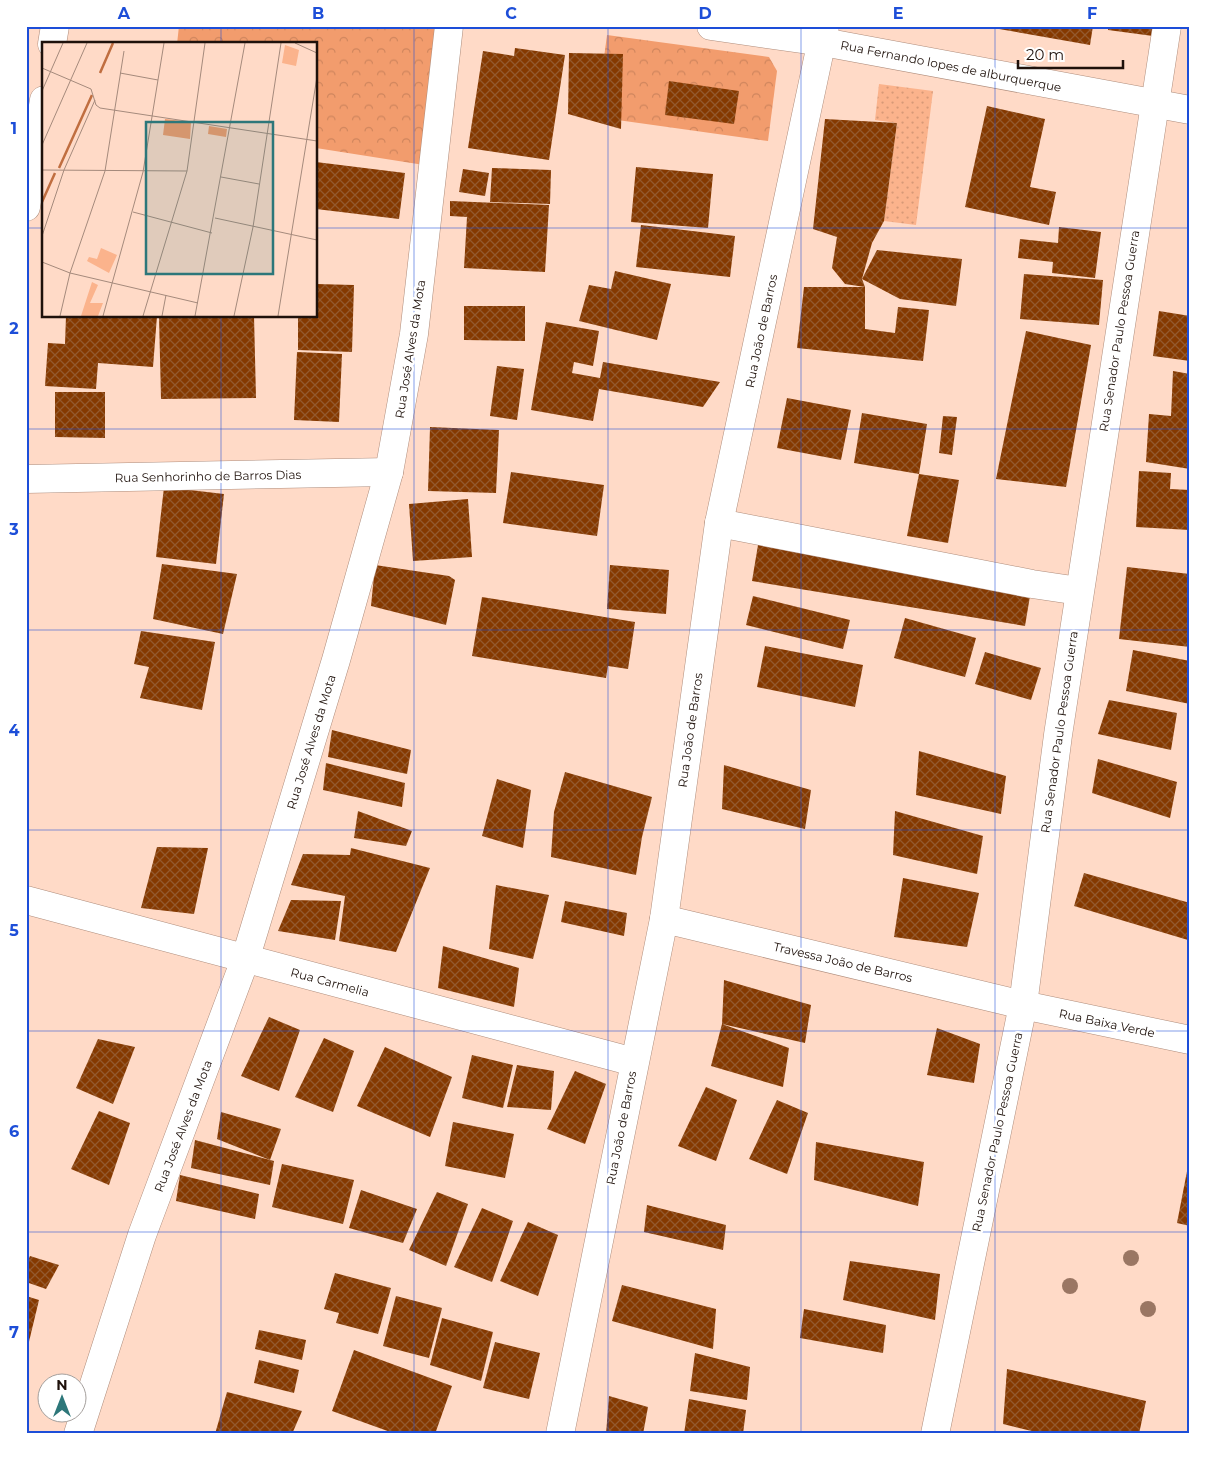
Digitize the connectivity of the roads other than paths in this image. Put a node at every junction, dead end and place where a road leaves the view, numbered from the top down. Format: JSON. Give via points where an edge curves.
{"nodes":[{"id":1,"x":55,"y":26,"type":"edge"},
{"id":2,"x":449,"y":26,"type":"edge"},
{"id":3,"x":711,"y":26,"type":"edge"},
{"id":4,"x":1167,"y":26,"type":"edge"},
{"id":5,"x":824,"y":34,"type":"edge"},
{"id":6,"x":52,"y":42,"type":"edge"},
{"id":7,"x":1153,"y":104,"type":"junction"},
{"id":8,"x":1190,"y":110,"type":"edge"},
{"id":9,"x":42,"y":112,"type":"edge"},
{"id":10,"x":26,"y":207,"type":"edge"},
{"id":11,"x":389,"y":472,"type":"junction"},
{"id":12,"x":26,"y":479,"type":"edge"},
{"id":13,"x":719,"y":523,"type":"junction"},
{"id":14,"x":1079,"y":591,"type":"junction"},
{"id":15,"x":26,"y":900,"type":"edge"},
{"id":16,"x":664,"y":919,"type":"junction"},
{"id":17,"x":245,"y":960,"type":"junction"},
{"id":18,"x":1023,"y":1005,"type":"junction"},
{"id":19,"x":1190,"y":1040,"type":"edge"},
{"id":20,"x":634,"y":1062,"type":"junction"},
{"id":21,"x":78,"y":1434,"type":"edge"},
{"id":22,"x":560,"y":1434,"type":"edge"},
{"id":23,"x":935,"y":1434,"type":"edge"}],
"edges":[{"from":1,"to":6,"type":"street"},
{"from":2,"to":11,"type":"street","name":"Rua José Alves da Mota","via":[[414,334]]},
{"from":3,"to":5,"type":"street","name":"Rua Fernando lopes de alburquerque"},
{"from":4,"to":7,"type":"street","name":"Rua Senador Paulo Pessoa Guerra"},
{"from":5,"to":7,"type":"street","name":"Rua Fernando lopes de alburquerque"},
{"from":5,"to":13,"type":"street","name":"Rua João de Barros"},
{"from":7,"to":8,"type":"street","name":"Rua Fernando lopes de alburquerque"},
{"from":7,"to":14,"type":"street","name":"Rua Senador Paulo Pessoa Guerra"},
{"from":9,"to":10,"type":"street"},
{"from":11,"to":12,"type":"street","name":"Rua Senhorinho de Barros Dias"},
{"from":11,"to":17,"type":"street","name":"Rua José Alves da Mota"},
{"from":13,"to":14,"type":"street"},
{"from":13,"to":16,"type":"street","name":"Rua João de Barros"},
{"from":14,"to":18,"type":"street","name":"Rua Senador Paulo Pessoa Guerra"},
{"from":15,"to":17,"type":"street","name":"Rua Carmelia"},
{"from":16,"to":18,"type":"street","name":"Travessa João de Barros"},
{"from":16,"to":20,"type":"street","name":"Rua João de Barros"},
{"from":17,"to":20,"type":"street","name":"Rua Carmelia"},
{"from":17,"to":21,"type":"street","name":"Rua José Alves da Mota","via":[[142,1235]]},
{"from":18,"to":19,"type":"street","name":"Rua Baixa Verde"},
{"from":18,"to":23,"type":"street","name":"Rua Senador Paulo Pessoa Guerra"},
{"from":20,"to":22,"type":"street","name":"Rua João de Barros"}]}
